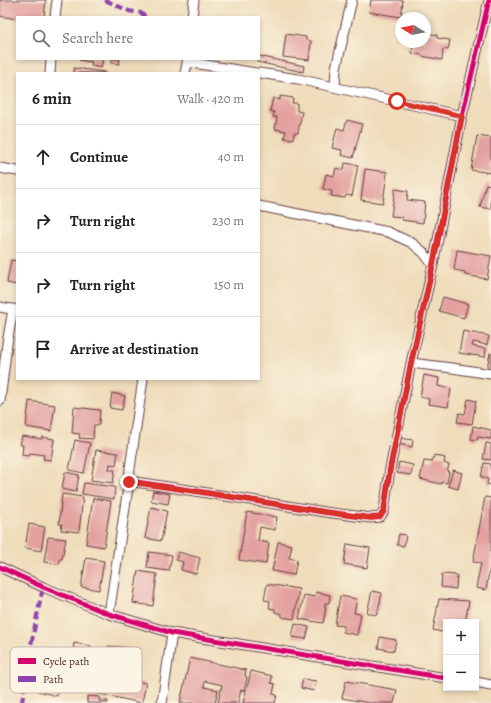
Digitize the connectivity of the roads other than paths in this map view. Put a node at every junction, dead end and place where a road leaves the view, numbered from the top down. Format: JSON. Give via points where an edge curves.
{"nodes":[{"id":1,"x":57,"y":0,"type":"edge"},
{"id":2,"x":194,"y":0,"type":"edge"},
{"id":3,"x":352,"y":0,"type":"edge"},
{"id":4,"x":490,"y":0,"type":"edge"},
{"id":5,"x":55,"y":16,"type":"edge"},
{"id":6,"x":192,"y":16,"type":"edge"},
{"id":7,"x":51,"y":60,"type":"edge"},
{"id":8,"x":188,"y":61,"type":"edge"},
{"id":9,"x":50,"y":72,"type":"edge"},
{"id":10,"x":185,"y":72,"type":"edge"},
{"id":11,"x":252,"y":72,"type":"edge"},
{"id":12,"x":260,"y":73,"type":"edge"},
{"id":13,"x":335,"y":87,"type":"junction"},
{"id":14,"x":462,"y":116,"type":"junction"},
{"id":15,"x":0,"y":168,"type":"edge"},
{"id":16,"x":16,"y":171,"type":"edge"},
{"id":17,"x":260,"y":206,"type":"edge"},
{"id":18,"x":433,"y":265,"type":"junction"},
{"id":19,"x":0,"y":307,"type":"edge"},
{"id":20,"x":15,"y":309,"type":"edge"},
{"id":21,"x":411,"y":363,"type":"junction"},
{"id":22,"x":491,"y":374,"type":"edge"},
{"id":23,"x":143,"y":380,"type":"edge"},
{"id":24,"x":0,"y":401,"type":"edge"},
{"id":25,"x":129,"y":482,"type":"junction"},
{"id":26,"x":0,"y":566,"type":"edge"},
{"id":27,"x":109,"y":614,"type":"junction"},
{"id":28,"x":172,"y":633,"type":"junction"},
{"id":29,"x":443,"y":678,"type":"edge"},
{"id":30,"x":479,"y":683,"type":"edge"},
{"id":31,"x":491,"y":685,"type":"edge"},
{"id":32,"x":162,"y":703,"type":"edge"}],
"edges":[{"from":1,"to":5,"type":"street"},
{"from":2,"to":6,"type":"street"},
{"from":3,"to":13,"type":"street","via":[[336,68]]},
{"from":4,"to":14,"type":"street"},
{"from":7,"to":9,"type":"street"},
{"from":8,"to":10,"type":"street"},
{"from":8,"to":11,"type":"street"},
{"from":12,"to":13,"type":"street"},
{"from":13,"to":14,"type":"street"},
{"from":14,"to":18,"type":"street"},
{"from":15,"to":16,"type":"street"},
{"from":17,"to":18,"type":"street","via":[[388,232],[412,243]]},
{"from":18,"to":21,"type":"street"},
{"from":19,"to":20,"type":"street"},
{"from":20,"to":24,"type":"street","via":[[7,344]]},
{"from":21,"to":22,"type":"street"},
{"from":21,"to":25,"type":"street","via":[[384,511],[380,517],[325,512]]},
{"from":23,"to":25,"type":"street"},
{"from":25,"to":27,"type":"street"},
{"from":26,"to":27,"type":"street"},
{"from":27,"to":28,"type":"street"},
{"from":28,"to":29,"type":"street"},
{"from":28,"to":32,"type":"street"},
{"from":30,"to":31,"type":"street"}]}
